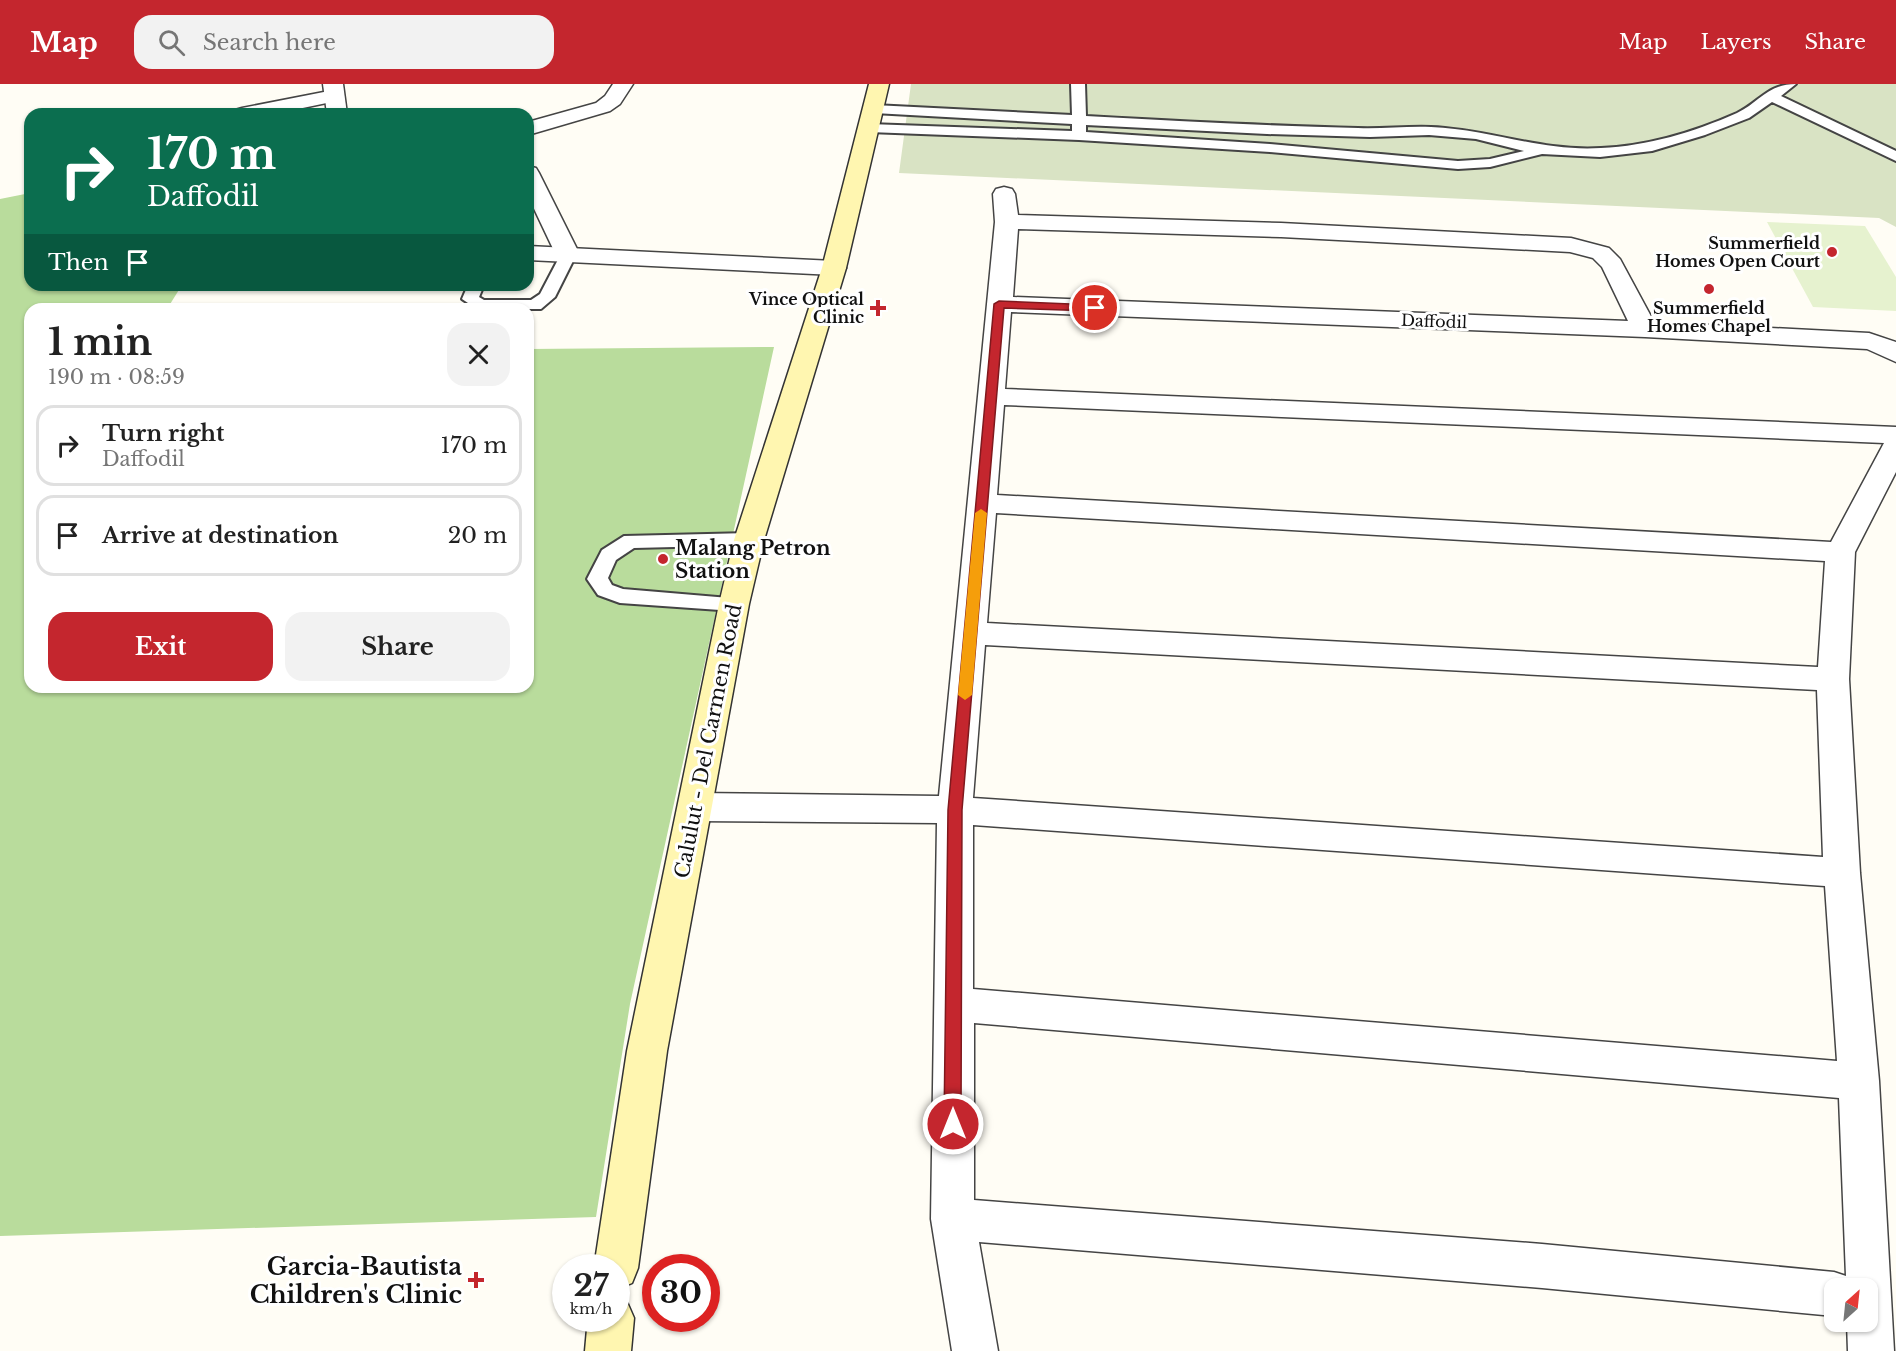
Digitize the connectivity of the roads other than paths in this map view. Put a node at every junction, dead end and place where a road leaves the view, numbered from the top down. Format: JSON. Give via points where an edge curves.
{"nodes":[{"id":1,"x":623,"y":84,"type":"edge"},
{"id":2,"x":1078,"y":84,"type":"edge"},
{"id":3,"x":1789,"y":84,"type":"edge"},
{"id":4,"x":1772,"y":97,"type":"junction"},
{"id":5,"x":335,"y":98,"type":"edge"},
{"id":6,"x":874,"y":107,"type":"edge"},
{"id":7,"x":277,"y":108,"type":"edge"},
{"id":8,"x":942,"y":111,"type":"junction"},
{"id":9,"x":1078,"y":118,"type":"junction"},
{"id":10,"x":534,"y":127,"type":"edge"},
{"id":11,"x":939,"y":130,"type":"junction"},
{"id":12,"x":1267,"y":130,"type":"junction"},
{"id":13,"x":1370,"y":133,"type":"junction"},
{"id":14,"x":1079,"y":136,"type":"junction"},
{"id":15,"x":1270,"y":148,"type":"junction"},
{"id":16,"x":1540,"y":150,"type":"junction"},
{"id":17,"x":1376,"y":157,"type":"junction"},
{"id":18,"x":1896,"y":157,"type":"edge"},
{"id":19,"x":534,"y":185,"type":"edge"},
{"id":20,"x":534,"y":253,"type":"edge"},
{"id":21,"x":568,"y":255,"type":"junction"},
{"id":22,"x":834,"y":268,"type":"junction"},
{"id":23,"x":473,"y":291,"type":"edge"},
{"id":24,"x":479,"y":303,"type":"edge"},
{"id":25,"x":999,"y":304,"type":"junction"},
{"id":26,"x":534,"y":305,"type":"edge"},
{"id":27,"x":1645,"y":329,"type":"junction"},
{"id":28,"x":1896,"y":354,"type":"edge"},
{"id":29,"x":991,"y":396,"type":"junction"},
{"id":30,"x":1896,"y":435,"type":"edge"},
{"id":31,"x":1896,"y":445,"type":"edge"},
{"id":32,"x":981,"y":503,"type":"junction"},
{"id":33,"x":749,"y":540,"type":"junction"},
{"id":34,"x":1840,"y":552,"type":"junction"},
{"id":35,"x":734,"y":604,"type":"junction"},
{"id":36,"x":970,"y":633,"type":"junction"},
{"id":37,"x":1833,"y":679,"type":"junction"},
{"id":38,"x":696,"y":807,"type":"junction"},
{"id":39,"x":955,"y":810,"type":"junction"},
{"id":40,"x":1842,"y":873,"type":"junction"},
{"id":41,"x":953,"y":1004,"type":"junction"},
{"id":42,"x":1859,"y":1081,"type":"junction"},
{"id":43,"x":953,"y":1219,"type":"junction"},
{"id":44,"x":618,"y":1254,"type":"edge"},
{"id":45,"x":1857,"y":1278,"type":"edge"},
{"id":46,"x":1824,"y":1293,"type":"edge"},
{"id":47,"x":610,"y":1332,"type":"edge"},
{"id":48,"x":1866,"y":1332,"type":"edge"},
{"id":49,"x":608,"y":1351,"type":"edge"},
{"id":50,"x":975,"y":1351,"type":"edge"},
{"id":51,"x":1871,"y":1351,"type":"edge"}],
"edges":[{"from":1,"to":10,"type":"street","via":[[603,107]]},
{"from":2,"to":9,"type":"lane"},
{"from":3,"to":4,"type":"lane"},
{"from":4,"to":16,"type":"lane","via":[[1744,115],[1652,147],[1600,153]]},
{"from":4,"to":18,"type":"lane"},
{"from":5,"to":7,"type":"street"},
{"from":6,"to":8,"type":"lane"},
{"from":6,"to":11,"type":"lane"},
{"from":6,"to":22,"type":"main road","name":"Calulut - Del Carmen Road"},
{"from":8,"to":9,"type":"lane"},
{"from":8,"to":11,"type":"lane"},
{"from":9,"to":12,"type":"lane"},
{"from":9,"to":14,"type":"lane"},
{"from":11,"to":14,"type":"lane"},
{"from":12,"to":13,"type":"lane"},
{"from":12,"to":15,"type":"lane"},
{"from":13,"to":16,"type":"lane","via":[[1429,130],[1476,135]]},
{"from":13,"to":17,"type":"lane"},
{"from":14,"to":15,"type":"lane"},
{"from":15,"to":17,"type":"lane"},
{"from":16,"to":17,"type":"lane","via":[[1490,163],[1458,165]]},
{"from":19,"to":21,"type":"street"},
{"from":20,"to":21,"type":"street"},
{"from":21,"to":22,"type":"street"},
{"from":21,"to":26,"type":"lane","via":[[547,297]]},
{"from":22,"to":33,"type":"main road","name":"Calulut - Del Carmen Road"},
{"from":23,"to":24,"type":"lane","via":[[470,299]]},
{"from":25,"to":27,"type":"street","name":"Daffodil"},
{"from":25,"to":27,"type":"street","via":[[1005,208],[1270,230],[1571,245],[1600,253],[1612,264]]},
{"from":25,"to":29,"type":"street"},
{"from":27,"to":28,"type":"street","name":"Daffodil","via":[[1869,341]]},
{"from":29,"to":30,"type":"street"},
{"from":29,"to":32,"type":"street"},
{"from":31,"to":34,"type":"street"},
{"from":32,"to":34,"type":"street"},
{"from":32,"to":36,"type":"street"},
{"from":33,"to":35,"type":"main road","name":"Calulut - Del Carmen Road"},
{"from":33,"to":35,"type":"lane","via":[[631,541],[607,555],[597,579],[605,590],[620,596]]},
{"from":34,"to":37,"type":"street"},
{"from":35,"to":38,"type":"main road","name":"Calulut - Del Carmen Road"},
{"from":36,"to":37,"type":"street"},
{"from":36,"to":39,"type":"street"},
{"from":37,"to":40,"type":"street"},
{"from":38,"to":39,"type":"street"},
{"from":38,"to":44,"type":"main road","name":"Calulut - Del Carmen Road","via":[[647,1052]]},
{"from":39,"to":40,"type":"street"},
{"from":39,"to":41,"type":"street"},
{"from":40,"to":42,"type":"street"},
{"from":41,"to":42,"type":"street"},
{"from":41,"to":43,"type":"street"},
{"from":42,"to":45,"type":"street"},
{"from":43,"to":46,"type":"street"},
{"from":43,"to":50,"type":"street"},
{"from":47,"to":49,"type":"main road"},
{"from":48,"to":51,"type":"street"}]}
